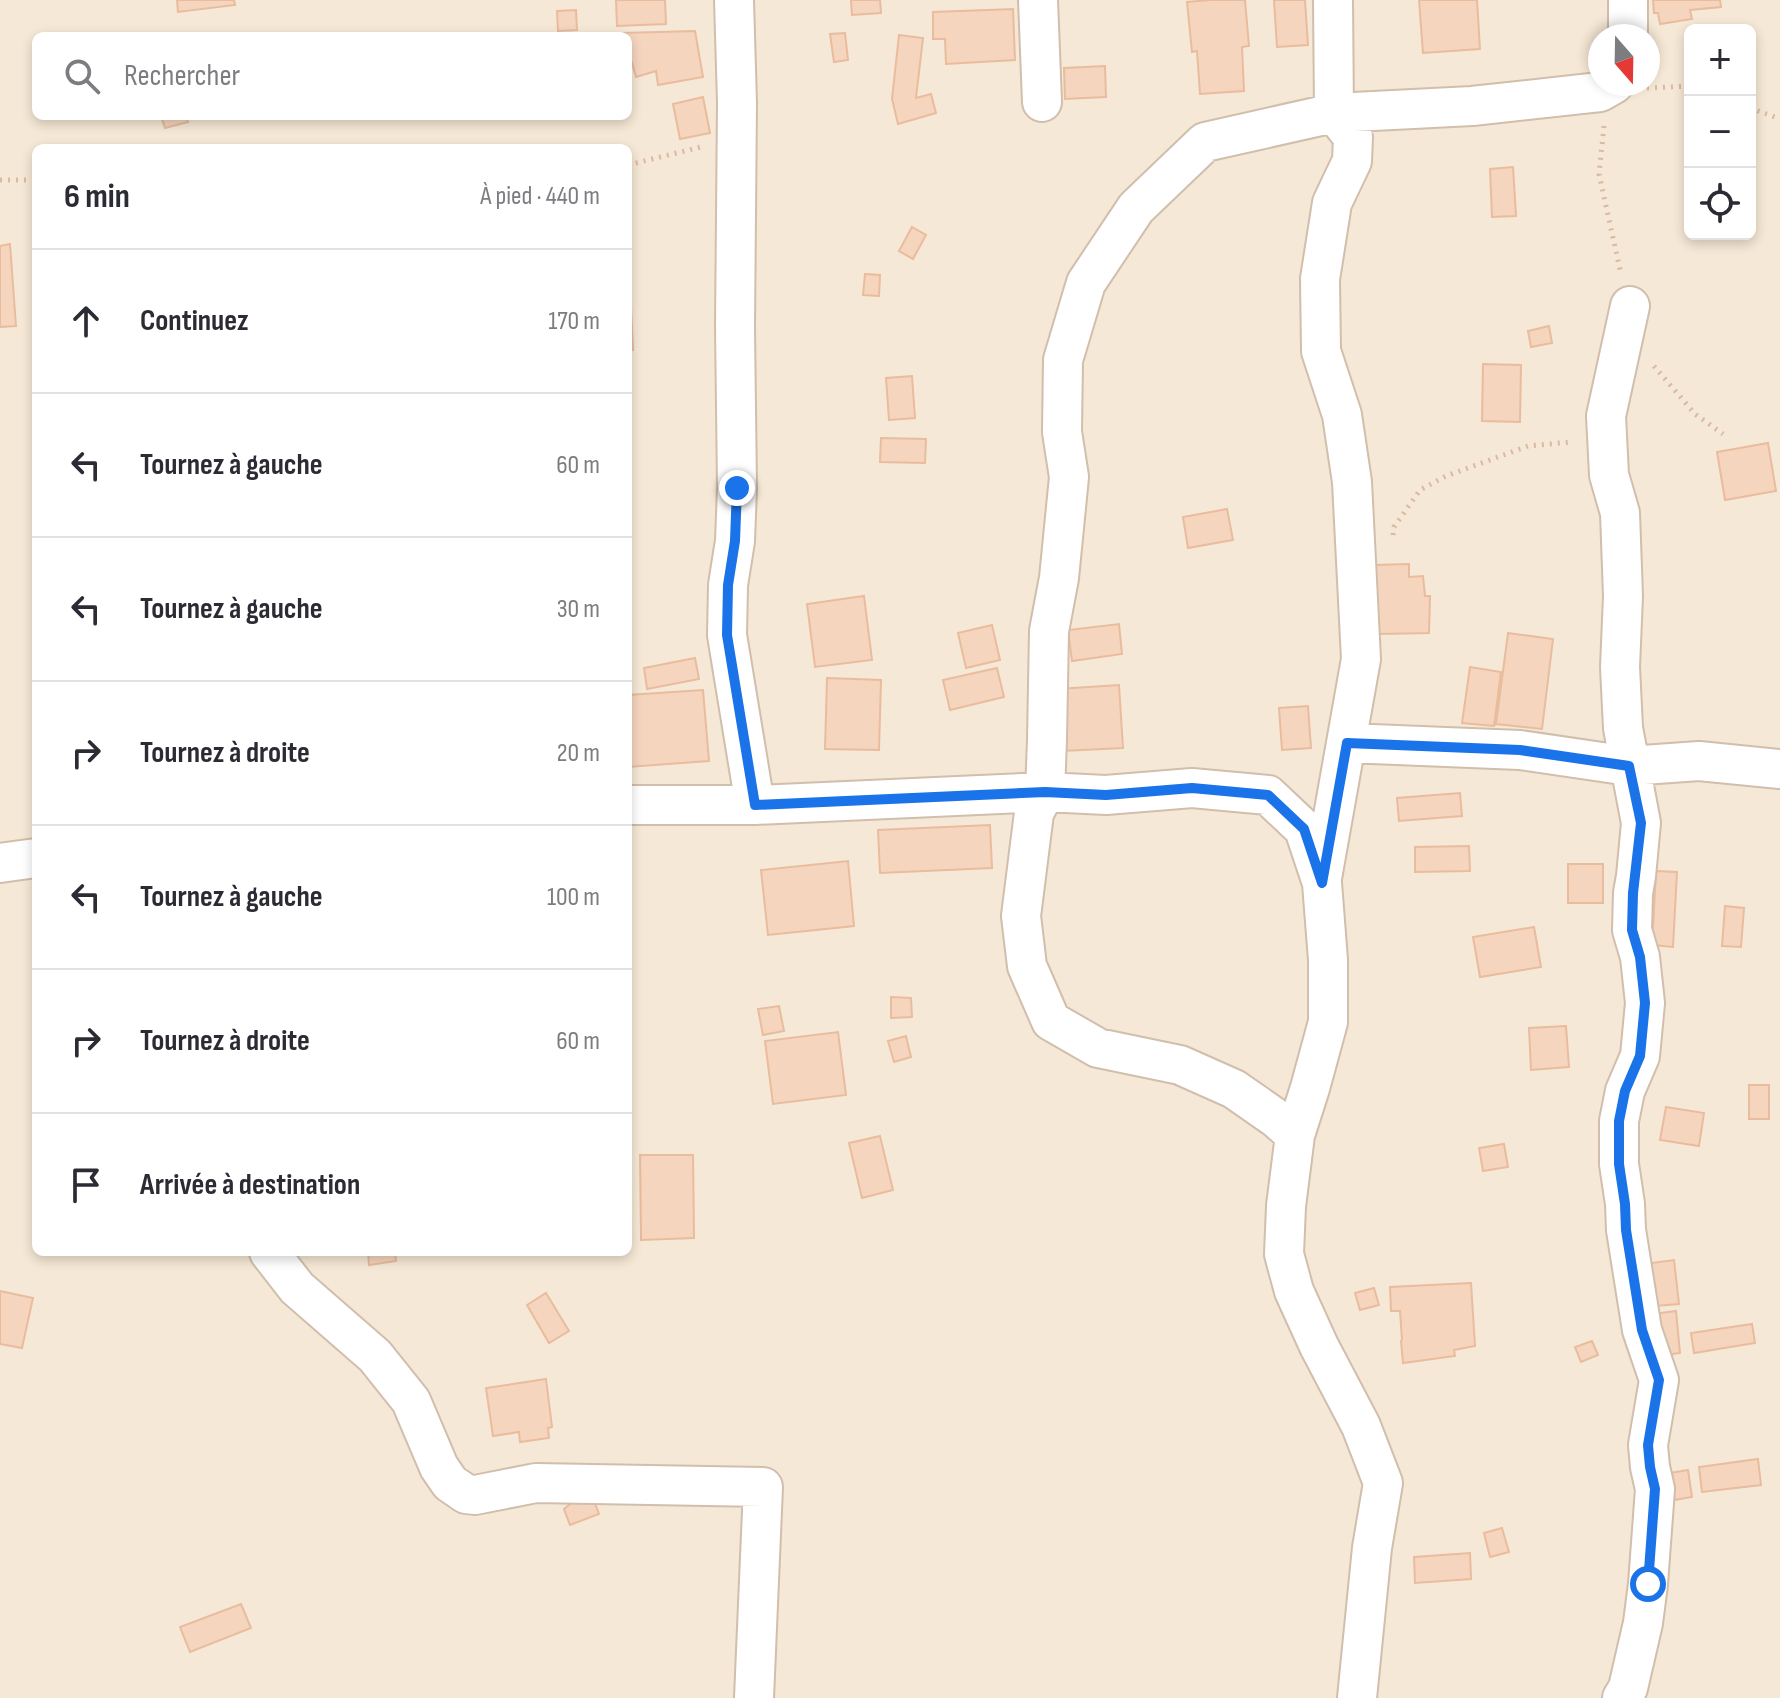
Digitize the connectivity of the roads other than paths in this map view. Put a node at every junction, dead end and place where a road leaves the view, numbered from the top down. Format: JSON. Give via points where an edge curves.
{"nodes":[{"id":1,"x":734,"y":0,"type":"edge"},
{"id":2,"x":1038,"y":0,"type":"edge"},
{"id":3,"x":1333,"y":0,"type":"edge"},
{"id":4,"x":1628,"y":0,"type":"edge"},
{"id":5,"x":1628,"y":24,"type":"edge"},
{"id":6,"x":1588,"y":93,"type":"edge"},
{"id":7,"x":1042,"y":102,"type":"dead end"},
{"id":8,"x":1334,"y":113,"type":"junction"},
{"id":9,"x":1630,"y":306,"type":"road end"},
{"id":10,"x":1347,"y":743,"type":"junction"},
{"id":11,"x":1629,"y":766,"type":"junction"},
{"id":12,"x":1780,"y":769,"type":"edge"},
{"id":13,"x":1045,"y":792,"type":"junction"},
{"id":14,"x":632,"y":805,"type":"edge"},
{"id":15,"x":755,"y":805,"type":"junction"},
{"id":16,"x":32,"y":859,"type":"edge"},
{"id":17,"x":0,"y":863,"type":"edge"},
{"id":18,"x":1322,"y":883,"type":"junction"},
{"id":19,"x":1295,"y":1135,"type":"junction"},
{"id":20,"x":272,"y":1256,"type":"edge"},
{"id":21,"x":754,"y":1698,"type":"edge"},
{"id":22,"x":1357,"y":1698,"type":"edge"},
{"id":23,"x":1622,"y":1698,"type":"edge"}],
"edges":[{"from":1,"to":15,"type":"street","via":[[737,488],[727,635]]},
{"from":2,"to":7,"type":"street"},
{"from":3,"to":8,"type":"street"},
{"from":4,"to":5,"type":"street"},
{"from":6,"to":8,"type":"street"},
{"from":8,"to":10,"type":"street","via":[[1353,137],[1352,161],[1332,203],[1320,279],[1321,351],[1342,415],[1356,549],[1361,659]]},
{"from":8,"to":13,"type":"street","via":[[1205,142],[1136,208],[1086,283],[1063,360],[1062,432],[1069,477],[1049,631]]},
{"from":9,"to":11,"type":"street","via":[[1606,416],[1609,475],[1620,513],[1620,667]]},
{"from":10,"to":11,"type":"street","via":[[1520,750]]},
{"from":10,"to":18,"type":"street"},
{"from":11,"to":12,"type":"street","via":[[1699,761]]},
{"from":11,"to":23,"type":"street","via":[[1641,823],[1632,930],[1645,1003],[1640,1056],[1619,1121],[1619,1164],[1642,1330],[1659,1380],[1648,1445],[1655,1489],[1648,1584]]},
{"from":13,"to":15,"type":"street"},
{"from":13,"to":18,"type":"street","via":[[1106,795],[1192,788],[1268,795],[1304,829]]},
{"from":13,"to":19,"type":"street","via":[[1034,813],[1021,916],[1027,966],[1051,1021],[1098,1048],[1180,1065],[1234,1089]]},
{"from":14,"to":15,"type":"street"},
{"from":16,"to":17,"type":"street"},
{"from":18,"to":19,"type":"street","via":[[1328,1022]]},
{"from":19,"to":22,"type":"street","via":[[1284,1254],[1290,1279],[1383,1483]]},
{"from":20,"to":21,"type":"street","via":[[297,1288],[375,1356],[411,1401],[439,1467],[466,1494],[536,1483],[763,1487]]}]}
